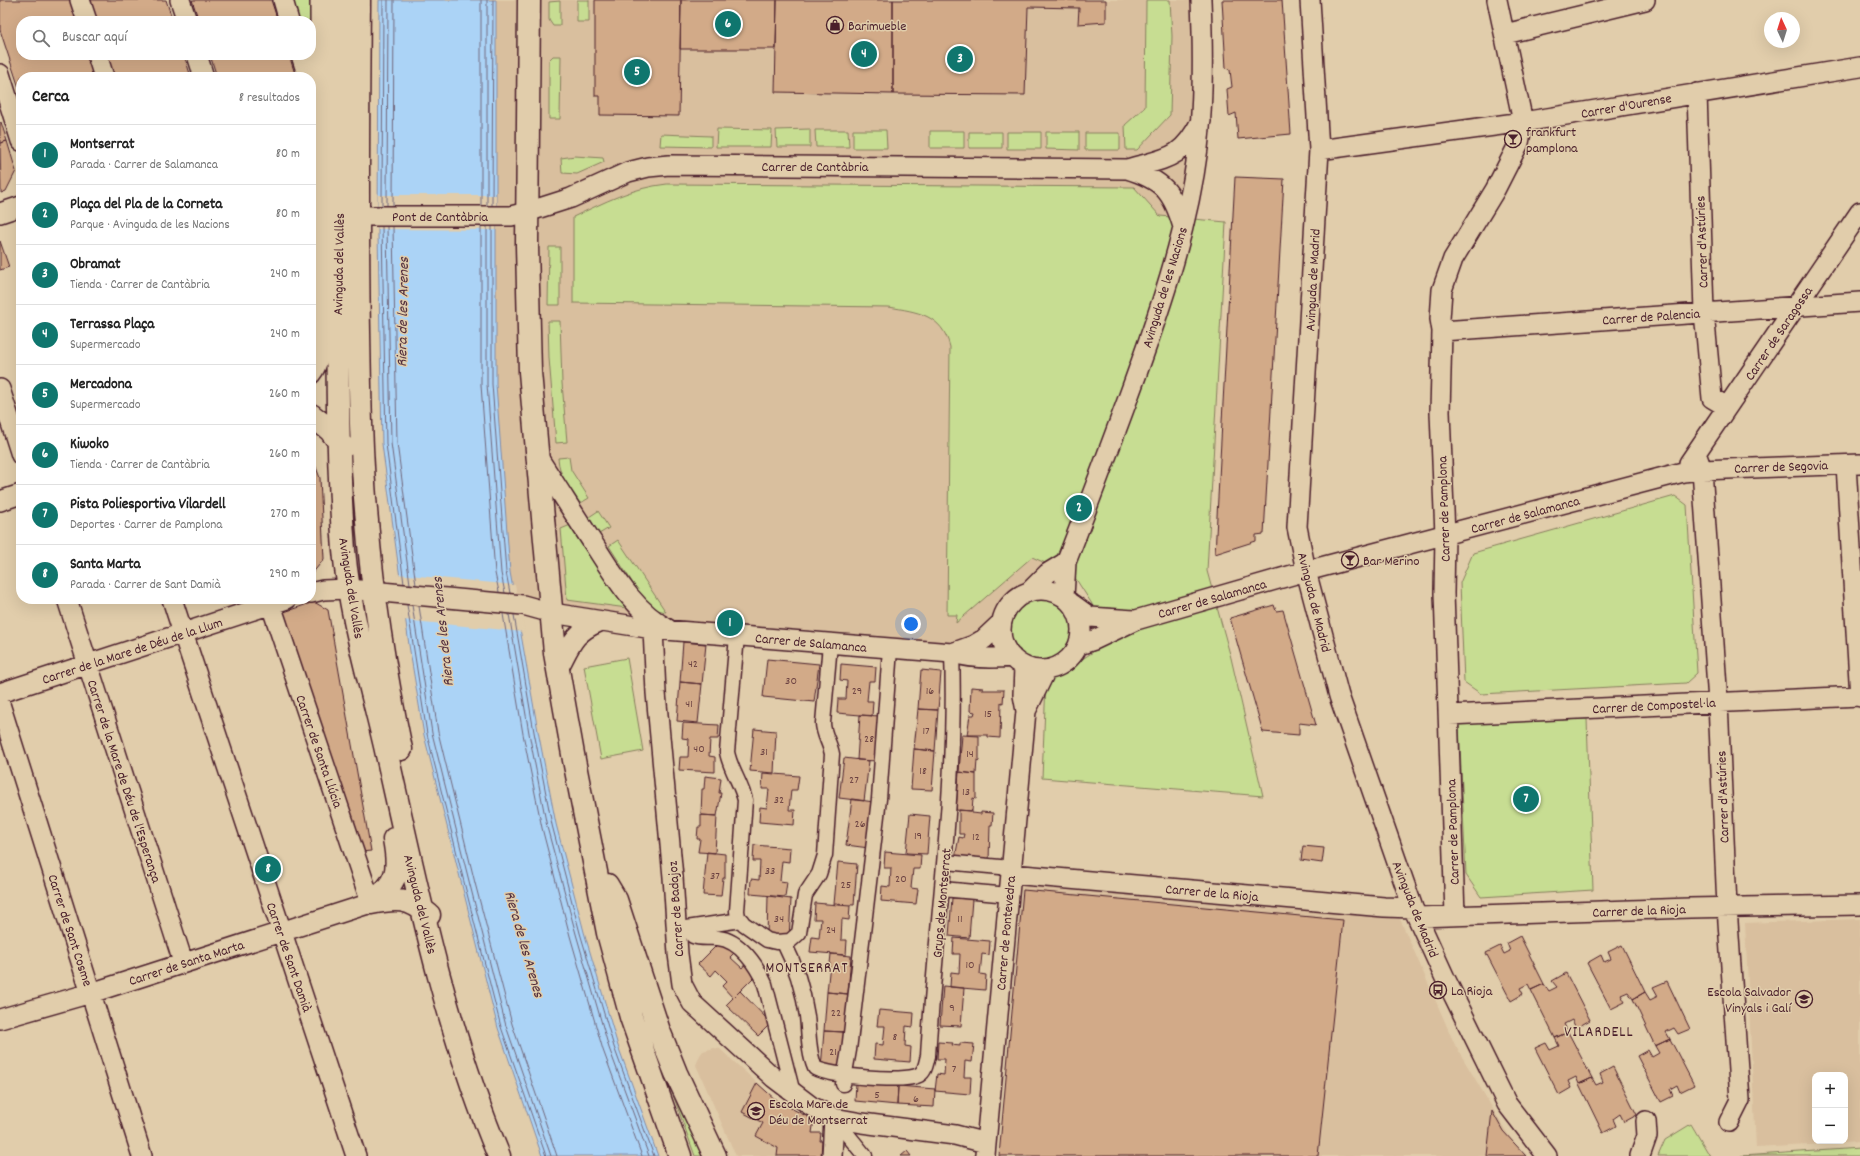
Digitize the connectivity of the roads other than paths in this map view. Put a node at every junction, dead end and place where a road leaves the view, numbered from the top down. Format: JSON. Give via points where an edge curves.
{"nodes":[{"id":1,"x":80,"y":0,"type":"edge"},
{"id":2,"x":180,"y":0,"type":"edge"},
{"id":3,"x":283,"y":0,"type":"edge"},
{"id":4,"x":320,"y":0,"type":"edge"},
{"id":5,"x":340,"y":0,"type":"edge"},
{"id":6,"x":359,"y":0,"type":"edge"},
{"id":7,"x":529,"y":0,"type":"edge"},
{"id":8,"x":1201,"y":0,"type":"edge"},
{"id":9,"x":1310,"y":0,"type":"edge"},
{"id":10,"x":1497,"y":0,"type":"edge"},
{"id":11,"x":1645,"y":0,"type":"edge"},
{"id":12,"x":85,"y":16,"type":"edge"},
{"id":13,"x":185,"y":16,"type":"edge"},
{"id":14,"x":288,"y":16,"type":"edge"},
{"id":15,"x":1505,"y":34,"type":"junction"},
{"id":16,"x":99,"y":60,"type":"edge"},
{"id":17,"x":199,"y":60,"type":"edge"},
{"id":18,"x":303,"y":60,"type":"edge"},
{"id":19,"x":1860,"y":67,"type":"edge"},
{"id":20,"x":102,"y":72,"type":"edge"},
{"id":21,"x":202,"y":72,"type":"edge"},
{"id":22,"x":306,"y":72,"type":"edge"},
{"id":23,"x":0,"y":74,"type":"edge"},
{"id":24,"x":1697,"y":93,"type":"junction"},
{"id":25,"x":1201,"y":121,"type":"junction"},
{"id":26,"x":1523,"y":122,"type":"junction"},
{"id":27,"x":16,"y":124,"type":"edge"},
{"id":28,"x":1319,"y":150,"type":"junction"},
{"id":29,"x":1127,"y":169,"type":"junction"},
{"id":30,"x":16,"y":208,"type":"edge"},
{"id":31,"x":1860,"y":212,"type":"edge"},
{"id":32,"x":0,"y":213,"type":"edge"},
{"id":33,"x":511,"y":215,"type":"junction"},
{"id":34,"x":346,"y":223,"type":"junction"},
{"id":35,"x":1184,"y":227,"type":"junction"},
{"id":36,"x":1860,"y":302,"type":"edge"},
{"id":37,"x":1796,"y":306,"type":"junction"},
{"id":38,"x":1704,"y":312,"type":"junction"},
{"id":39,"x":1442,"y":331,"type":"junction"},
{"id":40,"x":316,"y":367,"type":"edge"},
{"id":41,"x":0,"y":388,"type":"edge"},
{"id":42,"x":1727,"y":407,"type":"junction"},
{"id":43,"x":316,"y":419,"type":"edge"},
{"id":44,"x":16,"y":439,"type":"edge"},
{"id":45,"x":339,"y":441,"type":"junction"},
{"id":46,"x":536,"y":454,"type":"junction"},
{"id":47,"x":1699,"y":462,"type":"junction"},
{"id":48,"x":1853,"y":464,"type":"edge"},
{"id":49,"x":364,"y":490,"type":"junction"},
{"id":50,"x":16,"y":496,"type":"edge"},
{"id":51,"x":0,"y":501,"type":"edge"},
{"id":52,"x":1445,"y":535,"type":"junction"},
{"id":53,"x":1066,"y":562,"type":"junction"},
{"id":54,"x":1306,"y":571,"type":"junction"},
{"id":55,"x":349,"y":589,"type":"junction"},
{"id":56,"x":1030,"y":591,"type":"junction"},
{"id":57,"x":316,"y":592,"type":"edge"},
{"id":58,"x":381,"y":593,"type":"junction"},
{"id":59,"x":1068,"y":600,"type":"junction"},
{"id":60,"x":69,"y":604,"type":"edge"},
{"id":61,"x":174,"y":604,"type":"edge"},
{"id":62,"x":264,"y":604,"type":"edge"},
{"id":63,"x":276,"y":604,"type":"edge"},
{"id":64,"x":552,"y":613,"type":"junction"},
{"id":65,"x":1136,"y":620,"type":"junction"},
{"id":66,"x":600,"y":622,"type":"junction"},
{"id":67,"x":1002,"y":622,"type":"junction"},
{"id":68,"x":661,"y":629,"type":"junction"},
{"id":69,"x":356,"y":630,"type":"junction"},
{"id":70,"x":183,"y":634,"type":"junction"},
{"id":71,"x":737,"y":636,"type":"junction"},
{"id":72,"x":830,"y":644,"type":"junction"},
{"id":73,"x":1079,"y":645,"type":"junction"},
{"id":74,"x":890,"y":649,"type":"junction"},
{"id":75,"x":952,"y":653,"type":"junction"},
{"id":76,"x":1018,"y":662,"type":"junction"},
{"id":77,"x":88,"y":664,"type":"junction"},
{"id":78,"x":558,"y":669,"type":"junction"},
{"id":79,"x":1046,"y":670,"type":"junction"},
{"id":80,"x":0,"y":693,"type":"edge"},
{"id":81,"x":1860,"y":696,"type":"edge"},
{"id":82,"x":1718,"y":702,"type":"junction"},
{"id":83,"x":0,"y":704,"type":"edge"},
{"id":84,"x":1026,"y":711,"type":"junction"},
{"id":85,"x":1449,"y":715,"type":"junction"},
{"id":86,"x":945,"y":862,"type":"junction"},
{"id":87,"x":595,"y":864,"type":"junction"},
{"id":88,"x":1011,"y":871,"type":"junction"},
{"id":89,"x":942,"y":889,"type":"junction"},
{"id":90,"x":1009,"y":895,"type":"junction"},
{"id":91,"x":371,"y":903,"type":"junction"},
{"id":92,"x":1860,"y":906,"type":"edge"},
{"id":93,"x":1727,"y":907,"type":"junction"},
{"id":94,"x":422,"y":908,"type":"junction"},
{"id":95,"x":1416,"y":912,"type":"junction"},
{"id":96,"x":1455,"y":915,"type":"junction"},
{"id":97,"x":741,"y":920,"type":"junction"},
{"id":98,"x":682,"y":929,"type":"junction"},
{"id":99,"x":282,"y":930,"type":"junction"},
{"id":100,"x":440,"y":933,"type":"junction"},
{"id":101,"x":784,"y":943,"type":"junction"},
{"id":102,"x":183,"y":962,"type":"junction"},
{"id":103,"x":91,"y":993,"type":"junction"},
{"id":104,"x":0,"y":1019,"type":"edge"},
{"id":105,"x":844,"y":1080,"type":"junction"},
{"id":106,"x":793,"y":1093,"type":"junction"},
{"id":107,"x":834,"y":1118,"type":"junction"},
{"id":108,"x":1646,"y":1121,"type":"dead end"},
{"id":109,"x":1729,"y":1122,"type":"dead end"},
{"id":110,"x":986,"y":1150,"type":"edge"},
{"id":111,"x":142,"y":1156,"type":"edge"},
{"id":112,"x":356,"y":1156,"type":"edge"},
{"id":113,"x":499,"y":1156,"type":"edge"},
{"id":114,"x":512,"y":1156,"type":"edge"},
{"id":115,"x":680,"y":1156,"type":"edge"},
{"id":116,"x":715,"y":1156,"type":"edge"},
{"id":117,"x":832,"y":1156,"type":"edge"},
{"id":118,"x":865,"y":1156,"type":"edge"},
{"id":119,"x":1547,"y":1156,"type":"edge"},
{"id":120,"x":1640,"y":1156,"type":"edge"}],
"edges":[{"from":1,"to":12,"type":"street"},
{"from":2,"to":13,"type":"street"},
{"from":3,"to":14,"type":"street"},
{"from":4,"to":34,"type":"street","name":"Avinguda del Vallès"},
{"from":5,"to":34,"type":"main road","name":"Avinguda del Vallès"},
{"from":6,"to":34,"type":"main road","name":"Avinguda del Vallès"},
{"from":7,"to":33,"type":"main road"},
{"from":8,"to":25,"type":"street","name":"Avinguda de les Nacions"},
{"from":9,"to":28,"type":"street","name":"Avinguda de Madrid"},
{"from":10,"to":15,"type":"street"},
{"from":11,"to":15,"type":"street"},
{"from":15,"to":26,"type":"street"},
{"from":16,"to":20,"type":"street"},
{"from":17,"to":21,"type":"street"},
{"from":18,"to":22,"type":"street"},
{"from":19,"to":24,"type":"street","name":"Carrer d'Ourense"},
{"from":23,"to":27,"type":"street"},
{"from":24,"to":26,"type":"street","name":"Carrer d'Ourense"},
{"from":24,"to":38,"type":"street","name":"Carrer d'Astúries"},
{"from":25,"to":29,"type":"street","name":"Carrer de Cantàbria","via":[[1194,136],[1176,153],[1164,160]]},
{"from":25,"to":35,"type":"street","name":"Avinguda de les Nacions"},
{"from":26,"to":28,"type":"street","name":"Carrer d'Ourense"},
{"from":26,"to":39,"type":"street","name":"Carrer de Pamplona","via":[[1519,143],[1495,190],[1453,259],[1442,290]]},
{"from":28,"to":54,"type":"street","name":"Avinguda de Madrid","via":[[1297,527]]},
{"from":29,"to":33,"type":"street","name":"Carrer de Cantàbria","via":[[669,165],[628,172],[571,198]]},
{"from":29,"to":35,"type":"street","name":"Carrer de Cantàbria","via":[[1146,175],[1165,188],[1177,207]]},
{"from":30,"to":32,"type":"street"},
{"from":31,"to":37,"type":"street","name":"Carrer de Saragossa"},
{"from":33,"to":34,"type":"street","name":"Pont de Cantàbria"},
{"from":33,"to":46,"type":"main road","via":[[530,364]]},
{"from":34,"to":40,"type":"street","name":"Avinguda del Vallès","via":[[321,328]]},
{"from":34,"to":45,"type":"main road","name":"Avinguda del Vallès"},
{"from":34,"to":49,"type":"main road","name":"Avinguda del Vallès"},
{"from":35,"to":53,"type":"street","name":"Avinguda de les Nacions","via":[[1144,354]]},
{"from":36,"to":37,"type":"street","name":"Carrer de Palencia"},
{"from":37,"to":38,"type":"street","name":"Carrer de Palencia"},
{"from":37,"to":42,"type":"street","name":"Carrer de Saragossa"},
{"from":38,"to":39,"type":"street","name":"Carrer de Palencia"},
{"from":38,"to":42,"type":"street","name":"Carrer d'Astúries","via":[[1712,398]]},
{"from":39,"to":52,"type":"street","name":"Carrer de Pamplona","via":[[1440,412]]},
{"from":41,"to":44,"type":"street"},
{"from":42,"to":47,"type":"street","name":"Carrer de Saragossa"},
{"from":43,"to":45,"type":"main road"},
{"from":45,"to":49,"type":"main road","via":[[352,460]]},
{"from":45,"to":55,"type":"main road","name":"Avinguda del Vallès","via":[[339,479]]},
{"from":46,"to":64,"type":"main road"},
{"from":46,"to":68,"type":"street","name":"Carrer de Salamanca","via":[[622,587]]},
{"from":47,"to":48,"type":"street","name":"Carrer de Segovia"},
{"from":47,"to":52,"type":"street","name":"Carrer de Salamanca","via":[[1682,472]]},
{"from":47,"to":82,"type":"street","name":"Carrer d'Astúries"},
{"from":48,"to":81,"type":"street"},
{"from":49,"to":58,"type":"main road","name":"Avinguda del Vallès"},
{"from":50,"to":51,"type":"street"},
{"from":52,"to":54,"type":"street","name":"Carrer de Salamanca"},
{"from":52,"to":85,"type":"street","name":"Carrer de Pamplona","via":[[1444,593]]},
{"from":53,"to":56,"type":"street","via":[[1048,573]]},
{"from":53,"to":59,"type":"street","name":"Avinguda de les Nacions"},
{"from":54,"to":65,"type":"street","name":"Carrer de Salamanca"},
{"from":54,"to":95,"type":"street","name":"Avinguda de Madrid","via":[[1340,696]]},
{"from":55,"to":57,"type":"street"},
{"from":55,"to":58,"type":"street"},
{"from":55,"to":69,"type":"main road","name":"Avinguda del Vallès"},
{"from":56,"to":59,"type":"street","via":[[1054,591]]},
{"from":56,"to":67,"type":"street","via":[[1012,603]]},
{"from":58,"to":64,"type":"street","name":"Carrer de Salamanca","via":[[523,605]]},
{"from":58,"to":100,"type":"main road","name":"Avinguda del Vallès","via":[[388,687]]},
{"from":59,"to":65,"type":"street","name":"Carrer de Salamanca","via":[[1090,617]]},
{"from":59,"to":73,"type":"street","via":[[1076,610],[1081,624]]},
{"from":60,"to":77,"type":"street","name":"Carrer de la Mare de Déu de l'Esperança"},
{"from":61,"to":70,"type":"street","name":"Carrer de Sant Damià"},
{"from":62,"to":70,"type":"street","name":"Carrer de la Mare de Déu de la Llum"},
{"from":63,"to":91,"type":"street","name":"Carrer de Santa Llúcia"},
{"from":64,"to":66,"type":"street","name":"Carrer de Salamanca"},
{"from":64,"to":78,"type":"main road"},
{"from":65,"to":73,"type":"street","name":"Carrer de Salamanca"},
{"from":66,"to":68,"type":"street","name":"Carrer de Salamanca"},
{"from":66,"to":78,"type":"street","via":[[585,628],[573,640]]},
{"from":67,"to":75,"type":"street","name":"Carrer de Salamanca","via":[[984,639]]},
{"from":67,"to":76,"type":"street","via":[[1004,647]]},
{"from":68,"to":71,"type":"street","name":"Carrer de Salamanca"},
{"from":68,"to":98,"type":"street","name":"Carrer de Badajoz","via":[[655,678]]},
{"from":69,"to":91,"type":"main road","via":[[360,680],[398,858],[396,873],[389,887]]},
{"from":69,"to":94,"type":"main road","name":"Avinguda del Vallès","via":[[374,696]]},
{"from":70,"to":77,"type":"street","name":"Carrer de la Mare de Déu de la Llum"},
{"from":70,"to":99,"type":"street","name":"Carrer de Sant Damià","via":[[258,865]]},
{"from":71,"to":72,"type":"street","name":"Carrer de Salamanca"},
{"from":71,"to":97,"type":"street","via":[[727,752],[728,761],[745,800],[737,911]]},
{"from":72,"to":74,"type":"street","name":"Carrer de Salamanca"},
{"from":72,"to":101,"type":"street","via":[[823,723],[832,754],[825,855],[819,874],[806,895],[799,933],[795,939]]},
{"from":73,"to":79,"type":"street","via":[[1065,662]]},
{"from":74,"to":75,"type":"street","name":"Carrer de Salamanca"},
{"from":74,"to":105,"type":"street","via":[[879,799]]},
{"from":75,"to":76,"type":"street","name":"Carrer de Salamanca"},
{"from":75,"to":86,"type":"street","name":"Grups de Montserrat","via":[[953,741]]},
{"from":76,"to":79,"type":"street","via":[[1035,670]]},
{"from":76,"to":84,"type":"street","name":"Carrer de Pontevedra"},
{"from":77,"to":80,"type":"street","name":"Carrer de la Mare de Déu de la Llum"},
{"from":77,"to":102,"type":"street","name":"Carrer de la Mare de Déu de l'Esperança"},
{"from":78,"to":87,"type":"main road"},
{"from":79,"to":84,"type":"street","name":"Carrer de Pontevedra"},
{"from":81,"to":82,"type":"street","name":"Carrer de Compostel·la"},
{"from":82,"to":85,"type":"street","name":"Carrer de Compostel·la"},
{"from":82,"to":93,"type":"street","name":"Carrer d'Astúries"},
{"from":83,"to":103,"type":"street","name":"Carrer de Sant Cosme"},
{"from":84,"to":88,"type":"street","name":"Carrer de Pontevedra"},
{"from":85,"to":96,"type":"street","name":"Carrer de Pamplona"},
{"from":86,"to":88,"type":"street"},
{"from":86,"to":89,"type":"street","name":"Grups de Montserrat"},
{"from":87,"to":115,"type":"main road","via":[[608,933],[631,1017]]},
{"from":87,"to":116,"type":"main road","via":[[616,900],[656,1024]]},
{"from":88,"to":90,"type":"street","name":"Carrer de Pontevedra"},
{"from":88,"to":95,"type":"street","name":"Carrer de la Rioja"},
{"from":89,"to":90,"type":"street"},
{"from":89,"to":105,"type":"street","name":"Grups de Montserrat","via":[[926,1067],[921,1074],[913,1078]]},
{"from":90,"to":110,"type":"street","name":"Carrer de Pontevedra"},
{"from":91,"to":94,"type":"main road","via":[[389,899],[403,900]]},
{"from":91,"to":99,"type":"street","name":"Carrer de Santa Marta"},
{"from":92,"to":93,"type":"street","name":"Carrer de la Rioja"},
{"from":93,"to":96,"type":"street","name":"Carrer de la Rioja"},
{"from":93,"to":109,"type":"street","name":"Carrer d'Astúries","via":[[1740,1100]]},
{"from":94,"to":100,"type":"main road","via":[[432,918]]},
{"from":94,"to":113,"type":"main road","name":"Avinguda del Vallès","via":[[431,948],[473,1089]]},
{"from":95,"to":96,"type":"street","name":"Carrer de la Rioja"},
{"from":95,"to":119,"type":"street","name":"Avinguda de Madrid","via":[[1445,978],[1507,1104]]},
{"from":97,"to":98,"type":"street"},
{"from":97,"to":101,"type":"street","via":[[767,940]]},
{"from":98,"to":106,"type":"street","name":"Carrer de Badajoz","via":[[680,975],[692,1004]]},
{"from":98,"to":106,"type":"street","via":[[698,938],[719,938],[731,942],[756,968],[765,984]]},
{"from":99,"to":102,"type":"street","name":"Carrer de Santa Marta"},
{"from":99,"to":112,"type":"street","name":"Carrer de Sant Damià"},
{"from":100,"to":114,"type":"main road","name":"Avinguda del Vallès","via":[[476,1061]]},
{"from":101,"to":105,"type":"street","name":"Grups de Montserrat","via":[[792,958],[802,990],[815,1068]]},
{"from":102,"to":103,"type":"street","name":"Carrer de Santa Marta"},
{"from":103,"to":104,"type":"street","name":"Carrer de Santa Marta"},
{"from":103,"to":111,"type":"street","name":"Carrer de Sant Cosme"},
{"from":106,"to":107,"type":"street","name":"Carrer de Badajoz"},
{"from":107,"to":110,"type":"street","name":"Carrer de Badajoz","via":[[955,1135]]},
{"from":107,"to":117,"type":"street"},
{"from":107,"to":118,"type":"street"},
{"from":108,"to":120,"type":"street","via":[[1648,1136]]}]}
